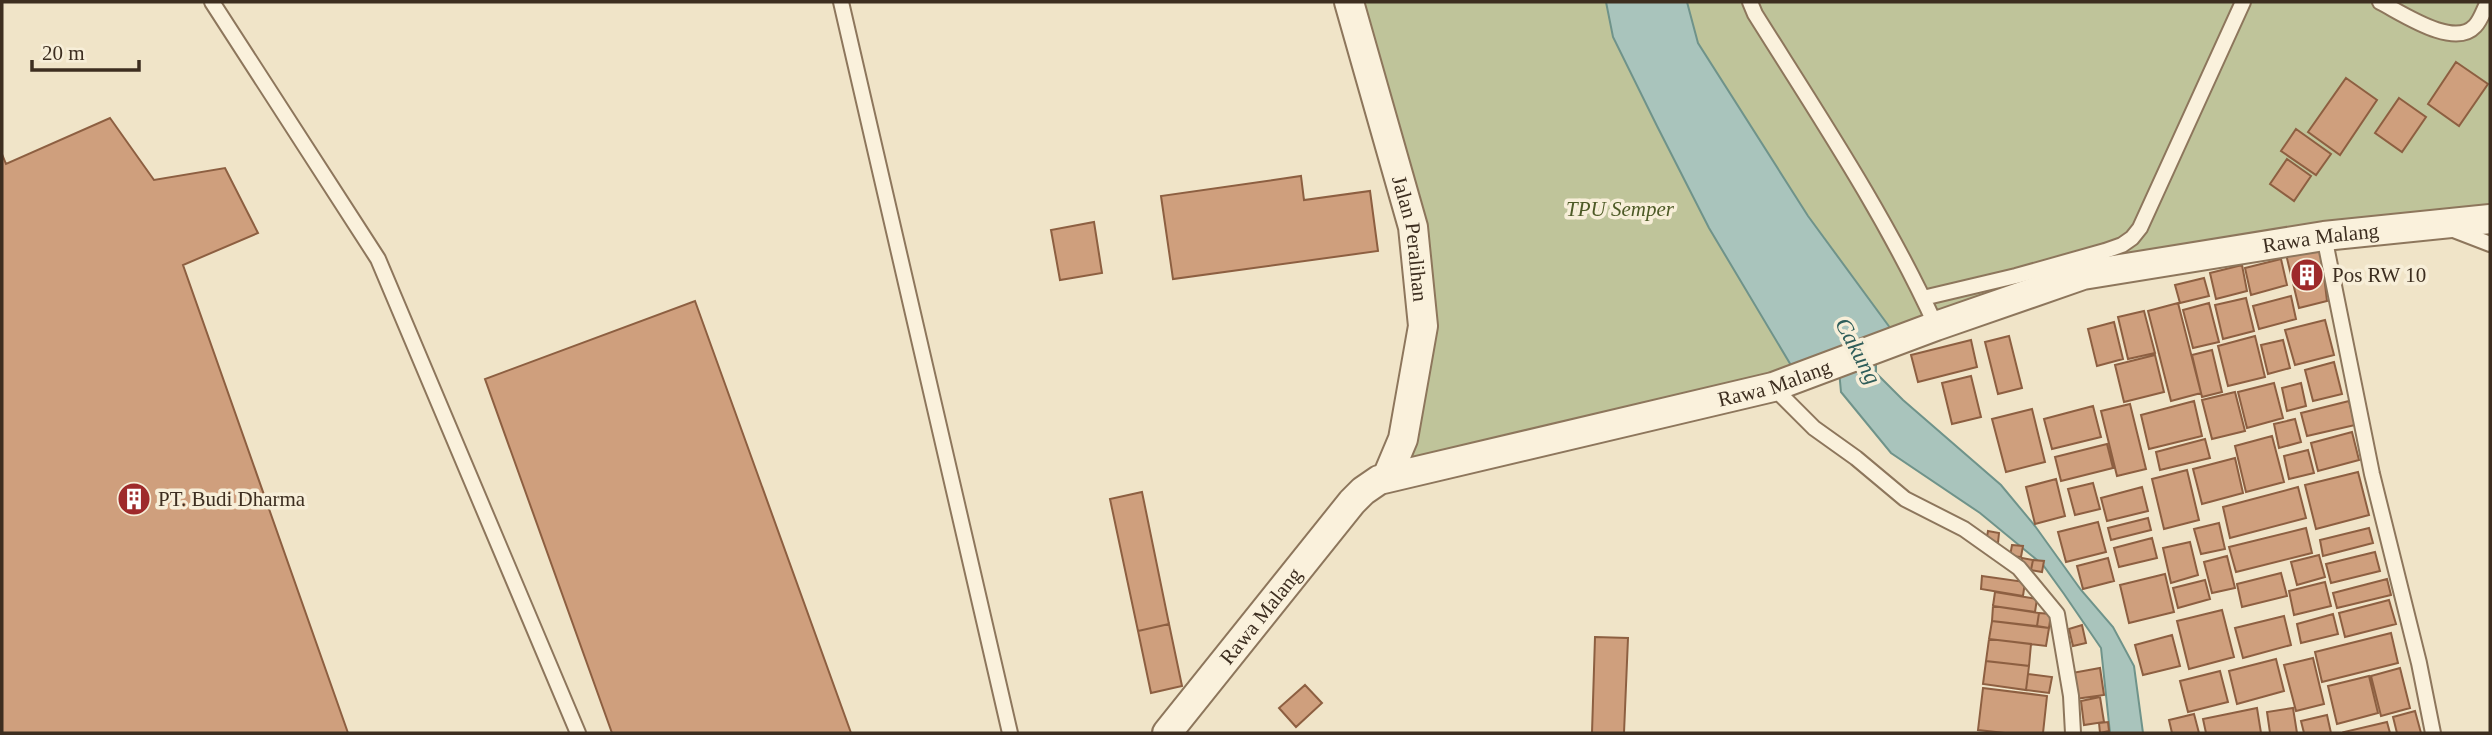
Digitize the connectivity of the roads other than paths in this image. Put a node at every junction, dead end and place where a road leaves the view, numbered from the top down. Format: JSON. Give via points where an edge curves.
{"nodes":[{"id":1,"x":212,"y":2,"type":"edge"},
{"id":2,"x":841,"y":2,"type":"edge"},
{"id":3,"x":1349,"y":2,"type":"edge"},
{"id":4,"x":1750,"y":2,"type":"edge"},
{"id":5,"x":2243,"y":2,"type":"edge"},
{"id":6,"x":2380,"y":2,"type":"edge"},
{"id":7,"x":2488,"y":2,"type":"edge"},
{"id":8,"x":2490,"y":219,"type":"edge"},
{"id":9,"x":2440,"y":224,"type":"junction"},
{"id":10,"x":2324,"y":236,"type":"junction"},
{"id":11,"x":2490,"y":244,"type":"edge"},
{"id":12,"x":1923,"y":298,"type":"junction"},
{"id":13,"x":1936,"y":326,"type":"junction"},
{"id":14,"x":1782,"y":384,"type":"junction"},
{"id":15,"x":1387,"y":477,"type":"junction"},
{"id":16,"x":578,"y":733,"type":"edge"},
{"id":17,"x":1010,"y":733,"type":"edge"},
{"id":18,"x":1167,"y":733,"type":"edge"},
{"id":19,"x":2073,"y":733,"type":"edge"},
{"id":20,"x":2433,"y":733,"type":"edge"}],
"edges":[{"from":1,"to":16,"type":"lane","via":[[377,259]]},
{"from":2,"to":17,"type":"lane"},
{"from":3,"to":15,"type":"street","name":"Jalan Peralihan","via":[[1413,227],[1423,326],[1402,439]]},
{"from":4,"to":12,"type":"lane","via":[[1859,180]]},
{"from":5,"to":12,"type":"lane","via":[[2132,237],[2092,255]]},
{"from":6,"to":7,"type":"lane","via":[[2453,35],[2475,26]]},
{"from":8,"to":9,"type":"street","name":"Rawa Malang"},
{"from":9,"to":10,"type":"street","name":"Rawa Malang"},
{"from":9,"to":11,"type":"lane"},
{"from":10,"to":13,"type":"street","name":"Rawa Malang","via":[[2083,275]]},
{"from":10,"to":20,"type":"lane","via":[[2372,474]]},
{"from":12,"to":13,"type":"lane"},
{"from":13,"to":14,"type":"street","name":"Rawa Malang"},
{"from":14,"to":15,"type":"street","name":"Rawa Malang"},
{"from":14,"to":19,"type":"lane","via":[[1815,428],[1905,499],[1964,529],[2019,568],[2057,614]]},
{"from":15,"to":18,"type":"street","name":"Rawa Malang","via":[[1352,502]]}]}
